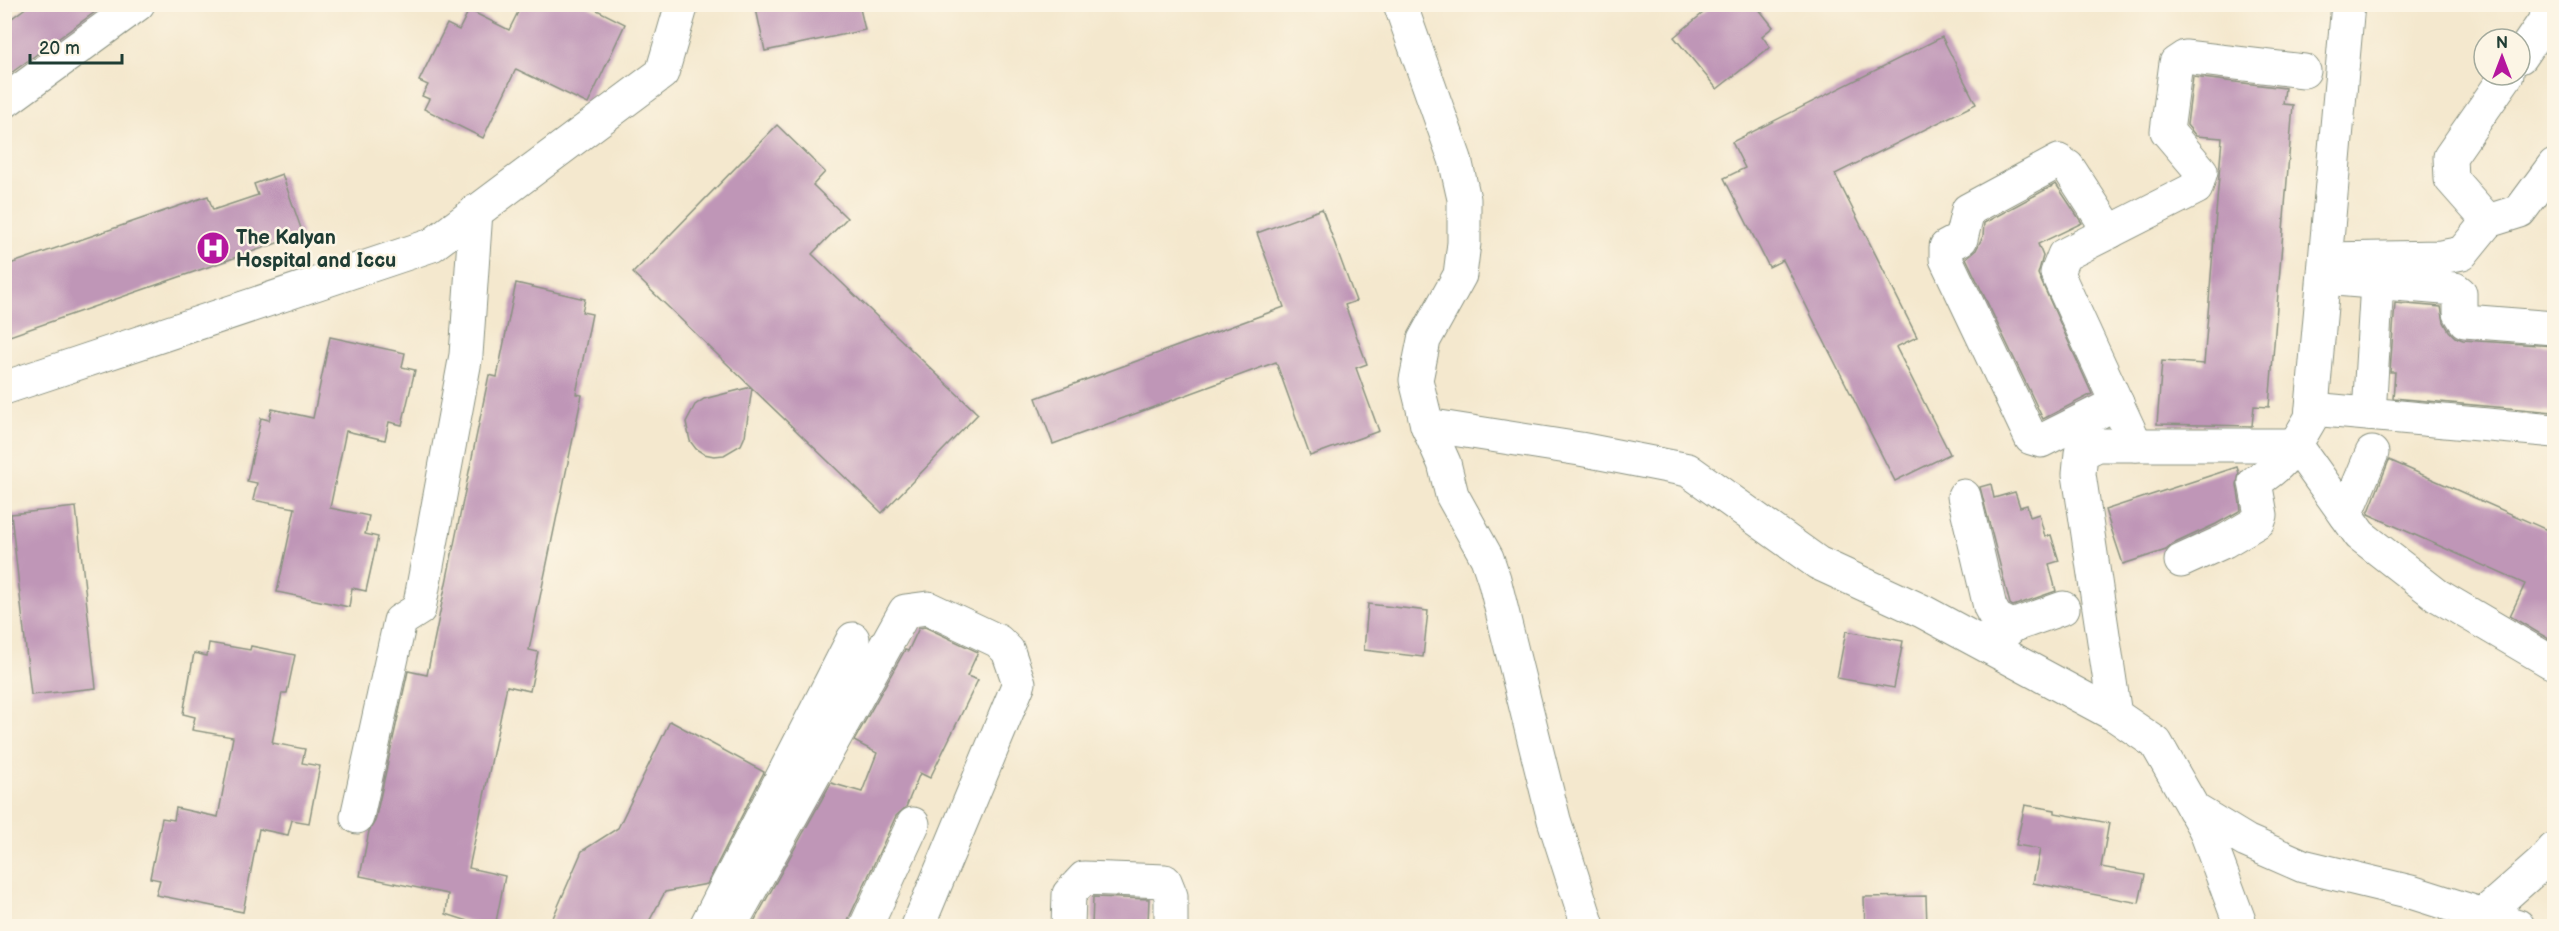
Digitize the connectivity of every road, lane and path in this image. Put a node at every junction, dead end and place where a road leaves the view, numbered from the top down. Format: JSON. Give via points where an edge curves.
{"nodes":[{"id":1,"x":138,"y":4,"type":"edge"},
{"id":2,"x":682,"y":4,"type":"edge"},
{"id":3,"x":1400,"y":4,"type":"edge"},
{"id":4,"x":2348,"y":4,"type":"edge"},
{"id":5,"x":2551,"y":4,"type":"edge"},
{"id":6,"x":2532,"y":39,"type":"edge"},
{"id":7,"x":2304,"y":71,"type":"dead end"},
{"id":8,"x":2499,"y":87,"type":"edge"},
{"id":9,"x":4,"y":102,"type":"edge"},
{"id":10,"x":2554,"y":165,"type":"edge"},
{"id":11,"x":476,"y":211,"type":"junction"},
{"id":12,"x":2488,"y":221,"type":"junction"},
{"id":13,"x":2110,"y":232,"type":"junction"},
{"id":14,"x":2325,"y":269,"type":"junction"},
{"id":15,"x":2377,"y":283,"type":"junction"},
{"id":16,"x":2554,"y":328,"type":"edge"},
{"id":17,"x":4,"y":388,"type":"edge"},
{"id":18,"x":2117,"y":403,"type":"junction"},
{"id":19,"x":2312,"y":409,"type":"junction"},
{"id":20,"x":2369,"y":414,"type":"junction"},
{"id":21,"x":1427,"y":425,"type":"junction"},
{"id":22,"x":2554,"y":430,"type":"edge"},
{"id":23,"x":2136,"y":445,"type":"junction"},
{"id":24,"x":2296,"y":445,"type":"junction"},
{"id":25,"x":2372,"y":453,"type":"dead end"},
{"id":26,"x":1964,"y":496,"type":"dead end"},
{"id":27,"x":2346,"y":516,"type":"junction"},
{"id":28,"x":2181,"y":561,"type":"dead end"},
{"id":29,"x":2063,"y":608,"type":"dead end"},
{"id":30,"x":2001,"y":637,"type":"junction"},
{"id":31,"x":853,"y":639,"type":"dead end"},
{"id":32,"x":2554,"y":662,"type":"edge"},
{"id":33,"x":2115,"y":715,"type":"junction"},
{"id":34,"x":2193,"y":809,"type":"junction"},
{"id":35,"x":357,"y":817,"type":"dead end"},
{"id":36,"x":914,"y":824,"type":"dead end"},
{"id":37,"x":2554,"y":849,"type":"edge"},
{"id":38,"x":2483,"y":915,"type":"junction"},
{"id":39,"x":706,"y":927,"type":"edge"},
{"id":40,"x":730,"y":927,"type":"edge"},
{"id":41,"x":866,"y":927,"type":"edge"},
{"id":42,"x":918,"y":927,"type":"edge"},
{"id":43,"x":1068,"y":927,"type":"edge"},
{"id":44,"x":1171,"y":927,"type":"edge"},
{"id":45,"x":1588,"y":927,"type":"edge"},
{"id":46,"x":2241,"y":927,"type":"edge"},
{"id":47,"x":2518,"y":927,"type":"edge"}],
"edges":[{"from":1,"to":9,"type":"street"},
{"from":2,"to":11,"type":"street","via":[[662,73]]},
{"from":3,"to":21,"type":"street","via":[[1455,159],[1464,199],[1460,275],[1425,340],[1416,380]]},
{"from":4,"to":14,"type":"street"},
{"from":5,"to":6,"type":"street"},
{"from":7,"to":13,"type":"street","via":[[2185,57],[2176,63],[2167,130],[2201,171],[2196,188]]},
{"from":8,"to":12,"type":"street","via":[[2450,158],[2451,179]]},
{"from":10,"to":12,"type":"street","via":[[2520,211]]},
{"from":11,"to":17,"type":"street","via":[[432,245]]},
{"from":11,"to":35,"type":"street","via":[[466,355],[419,609],[400,621]]},
{"from":12,"to":14,"type":"street","via":[[2462,253]]},
{"from":13,"to":18,"type":"street","via":[[2064,255],[2057,273]]},
{"from":13,"to":18,"type":"street","via":[[2068,167],[2059,161],[1968,210],[1961,239],[1946,247],[1946,259],[2031,438],[2041,441]]},
{"from":14,"to":15,"type":"street"},
{"from":14,"to":19,"type":"street"},
{"from":15,"to":16,"type":"street","via":[[2455,289],[2460,293],[2460,313],[2465,321]]},
{"from":15,"to":20,"type":"street"},
{"from":18,"to":23,"type":"street"},
{"from":19,"to":20,"type":"street"},
{"from":19,"to":24,"type":"street"},
{"from":20,"to":22,"type":"street"},
{"from":21,"to":30,"type":"street","via":[[1688,470],[1818,563],[1922,611]]},
{"from":21,"to":45,"type":"street","via":[[1444,463],[1452,495],[1487,558],[1494,579],[1554,820]]},
{"from":23,"to":24,"type":"street"},
{"from":23,"to":33,"type":"street","via":[[2098,445],[2081,453],[2079,474]]},
{"from":24,"to":27,"type":"street"},
{"from":24,"to":28,"type":"street","via":[[2277,468],[2249,474],[2259,521]]},
{"from":25,"to":27,"type":"street"},
{"from":26,"to":30,"type":"street"},
{"from":27,"to":32,"type":"street","via":[[2360,535],[2437,595]]},
{"from":29,"to":30,"type":"street"},
{"from":30,"to":33,"type":"street"},
{"from":31,"to":39,"type":"street"},
{"from":33,"to":34,"type":"street","via":[[2156,743]]},
{"from":34,"to":38,"type":"street","via":[[2246,841],[2302,866],[2411,892]]},
{"from":34,"to":46,"type":"street","via":[[2205,829]]},
{"from":36,"to":41,"type":"street"},
{"from":37,"to":38,"type":"street"},
{"from":38,"to":47,"type":"street"},
{"from":40,"to":42,"type":"street","via":[[905,611],[928,608],[999,641],[1008,651],[1019,683]]},
{"from":43,"to":44,"type":"street","via":[[1070,894],[1084,878],[1165,881],[1171,896]]}]}
